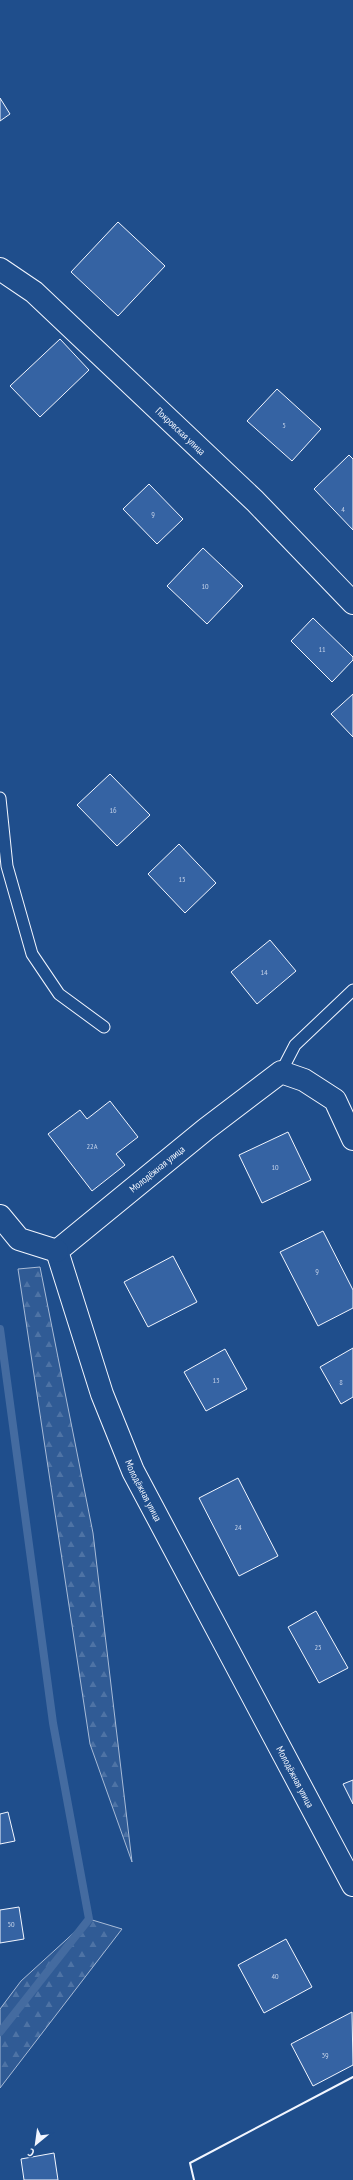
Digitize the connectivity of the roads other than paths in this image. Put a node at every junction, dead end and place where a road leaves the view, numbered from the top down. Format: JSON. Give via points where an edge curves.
{"nodes":[{"id":1,"x":0,"y":269,"type":"edge"},
{"id":2,"x":353,"y":603,"type":"edge"},
{"id":3,"x":0,"y":798,"type":"edge"},
{"id":4,"x":353,"y":990,"type":"edge"},
{"id":5,"x":104,"y":1027,"type":"dead end"},
{"id":6,"x":281,"y":1072,"type":"junction"},
{"id":7,"x":353,"y":1139,"type":"edge"},
{"id":8,"x":0,"y":1216,"type":"edge"},
{"id":9,"x":57,"y":1251,"type":"junction"},
{"id":10,"x":353,"y":1885,"type":"edge"}],
"edges":[{"from":1,"to":2,"type":"street","name":"Покровская улица","via":[[34,292],[210,458]]},
{"from":3,"to":5,"type":"lane","via":[[7,866],[32,954],[59,994]]},
{"from":4,"to":6,"type":"lane","via":[[295,1045]]},
{"from":6,"to":7,"type":"street","via":[[304,1080],[335,1100]]},
{"from":6,"to":9,"type":"street","name":"Молодёжная улица","via":[[206,1129]]},
{"from":8,"to":9,"type":"street","via":[[18,1239]]},
{"from":9,"to":10,"type":"street","name":"Молодёжная улица","via":[[102,1394],[133,1471]]}]}
